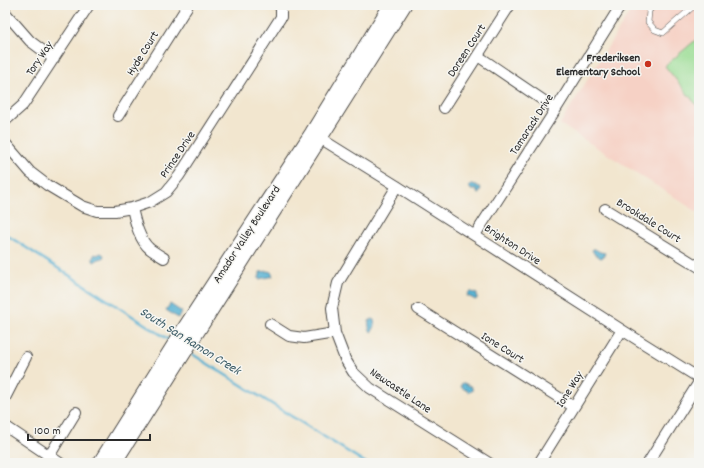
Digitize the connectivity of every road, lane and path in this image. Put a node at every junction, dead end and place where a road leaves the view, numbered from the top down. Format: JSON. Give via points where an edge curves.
{"nodes":[{"id":1,"x":89,"y":5,"type":"edge"},
{"id":2,"x":188,"y":5,"type":"edge"},
{"id":3,"x":391,"y":5,"type":"edge"},
{"id":4,"x":404,"y":5,"type":"edge"},
{"id":5,"x":510,"y":5,"type":"edge"},
{"id":6,"x":621,"y":5,"type":"edge"},
{"id":7,"x":654,"y":5,"type":"edge"},
{"id":8,"x":695,"y":5,"type":"edge"},
{"id":9,"x":280,"y":7,"type":"edge"},
{"id":10,"x":5,"y":12,"type":"edge"},
{"id":11,"x":478,"y":56,"type":"junction"},
{"id":12,"x":54,"y":59,"type":"junction"},
{"id":13,"x":444,"y":108,"type":"dead end"},
{"id":14,"x":556,"y":109,"type":"junction"},
{"id":15,"x":118,"y":116,"type":"dead end"},
{"id":16,"x":5,"y":121,"type":"edge"},
{"id":17,"x":316,"y":136,"type":"junction"},
{"id":18,"x":5,"y":143,"type":"edge"},
{"id":19,"x":398,"y":186,"type":"junction"},
{"id":20,"x":132,"y":208,"type":"junction"},
{"id":21,"x":605,"y":209,"type":"dead end"},
{"id":22,"x":475,"y":235,"type":"junction"},
{"id":23,"x":164,"y":258,"type":"dead end"},
{"id":24,"x":699,"y":267,"type":"edge"},
{"id":25,"x":418,"y":309,"type":"dead end"},
{"id":26,"x":270,"y":324,"type":"dead end"},
{"id":27,"x":622,"y":330,"type":"junction"},
{"id":28,"x":335,"y":333,"type":"junction"},
{"id":29,"x":26,"y":357,"type":"dead end"},
{"id":30,"x":699,"y":378,"type":"edge"},
{"id":31,"x":699,"y":382,"type":"edge"},
{"id":32,"x":5,"y":398,"type":"edge"},
{"id":33,"x":574,"y":407,"type":"junction"},
{"id":34,"x":76,"y":412,"type":"dead end"},
{"id":35,"x":5,"y":426,"type":"edge"},
{"id":36,"x":119,"y":444,"type":"junction"},
{"id":37,"x":47,"y":460,"type":"edge"},
{"id":38,"x":60,"y":463,"type":"edge"},
{"id":39,"x":100,"y":463,"type":"edge"},
{"id":40,"x":114,"y":463,"type":"edge"},
{"id":41,"x":489,"y":463,"type":"edge"},
{"id":42,"x":539,"y":463,"type":"edge"},
{"id":43,"x":648,"y":463,"type":"edge"}],
"edges":[{"from":1,"to":12,"type":"street","name":"Tory Way"},
{"from":2,"to":15,"type":"street","name":"Hyde Court"},
{"from":3,"to":17,"type":"street","via":[[343,84],[344,90]]},
{"from":4,"to":17,"type":"street","name":"Amador Valley Boulevard"},
{"from":5,"to":11,"type":"street","name":"Doreen Court"},
{"from":6,"to":14,"type":"street","name":"Tamarack Drive"},
{"from":7,"to":8,"type":"lane","via":[[648,22],[655,30],[663,33]]},
{"from":9,"to":20,"type":"street","name":"Prince Drive","via":[[281,16],[179,176],[166,192],[150,202]]},
{"from":10,"to":12,"type":"street","via":[[30,41]]},
{"from":11,"to":13,"type":"street","name":"Doreen Court"},
{"from":11,"to":14,"type":"street"},
{"from":12,"to":16,"type":"street","name":"Tory Way","via":[[23,105]]},
{"from":14,"to":22,"type":"street","name":"Tamarack Drive"},
{"from":17,"to":19,"type":"street","name":"Brighton Drive"},
{"from":17,"to":36,"type":"street","name":"Amador Valley Boulevard"},
{"from":18,"to":20,"type":"street","name":"Prince Drive","via":[[30,172],[82,206],[97,211]]},
{"from":19,"to":22,"type":"street","name":"Brighton Drive"},
{"from":19,"to":28,"type":"street","name":"Newcastle Lane","via":[[338,283],[332,308]]},
{"from":20,"to":23,"type":"street","via":[[135,224],[144,242]]},
{"from":21,"to":24,"type":"street","name":"Brookdale Court"},
{"from":22,"to":27,"type":"street","name":"Brighton Drive"},
{"from":25,"to":33,"type":"street","name":"Ione Court"},
{"from":26,"to":28,"type":"street","via":[[289,336],[304,338]]},
{"from":27,"to":30,"type":"street","name":"Brighton Drive"},
{"from":27,"to":33,"type":"street","name":"Ione Way"},
{"from":28,"to":41,"type":"street","name":"Newcastle Lane","via":[[353,372],[370,388]]},
{"from":29,"to":32,"type":"street"},
{"from":31,"to":43,"type":"street"},
{"from":33,"to":42,"type":"street","name":"Ione Way"},
{"from":34,"to":37,"type":"street"},
{"from":35,"to":37,"type":"street"},
{"from":36,"to":39,"type":"street","name":"Amador Valley Boulevard"},
{"from":36,"to":40,"type":"street","name":"Amador Valley Boulevard"},
{"from":37,"to":38,"type":"street"}]}
